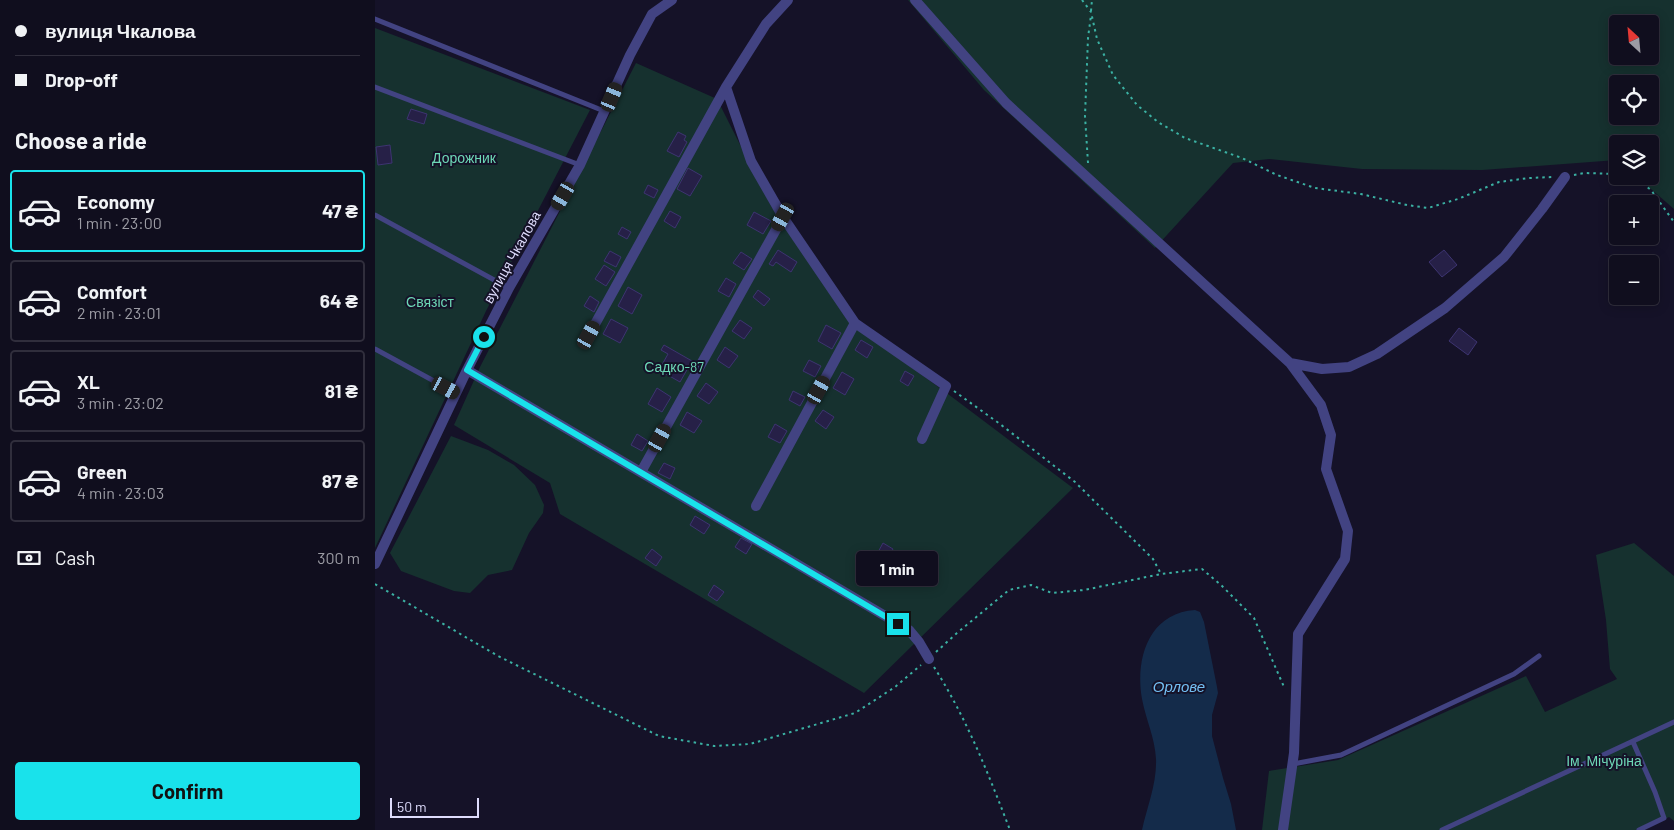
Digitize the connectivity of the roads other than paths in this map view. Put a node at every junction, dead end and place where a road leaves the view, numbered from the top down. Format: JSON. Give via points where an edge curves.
{"nodes":[{"id":1,"x":671,"y":0,"type":"edge"},
{"id":2,"x":789,"y":0,"type":"edge"},
{"id":3,"x":915,"y":0,"type":"edge"},
{"id":4,"x":375,"y":20,"type":"edge"},
{"id":5,"x":375,"y":87,"type":"edge"},
{"id":6,"x":726,"y":87,"type":"junction"},
{"id":7,"x":606,"y":111,"type":"junction"},
{"id":8,"x":580,"y":165,"type":"junction"},
{"id":9,"x":1565,"y":177,"type":"road end"},
{"id":10,"x":375,"y":215,"type":"edge"},
{"id":11,"x":783,"y":217,"type":"junction"},
{"id":12,"x":509,"y":288,"type":"junction"},
{"id":13,"x":855,"y":323,"type":"junction"},
{"id":14,"x":589,"y":335,"type":"dead end"},
{"id":15,"x":375,"y":349,"type":"edge"},
{"id":16,"x":1290,"y":363,"type":"junction"},
{"id":17,"x":467,"y":370,"type":"junction"},
{"id":18,"x":456,"y":393,"type":"junction"},
{"id":19,"x":922,"y":439,"type":"dead end"},
{"id":20,"x":641,"y":472,"type":"junction"},
{"id":21,"x":756,"y":506,"type":"dead end"},
{"id":22,"x":375,"y":564,"type":"edge"},
{"id":23,"x":1539,"y":656,"type":"dead end"},
{"id":24,"x":929,"y":659,"type":"road end"},
{"id":25,"x":1674,"y":722,"type":"edge"},
{"id":26,"x":1633,"y":742,"type":"junction"},
{"id":27,"x":1293,"y":764,"type":"junction"},
{"id":28,"x":1283,"y":830,"type":"edge"},
{"id":29,"x":1442,"y":830,"type":"edge"},
{"id":30,"x":1639,"y":830,"type":"edge"}],
"edges":[{"from":1,"to":7,"type":"street","name":"вулиця Чкалова","via":[[652,14]]},
{"from":2,"to":6,"type":"street","via":[[766,24]]},
{"from":3,"to":16,"type":"street","via":[[1006,103]]},
{"from":4,"to":7,"type":"lane"},
{"from":5,"to":8,"type":"lane"},
{"from":6,"to":11,"type":"street","via":[[751,161]]},
{"from":6,"to":14,"type":"street"},
{"from":7,"to":8,"type":"street","name":"вулиця Чкалова"},
{"from":8,"to":12,"type":"street","name":"вулиця Чкалова"},
{"from":9,"to":16,"type":"street","via":[[1504,256],[1445,308],[1377,354],[1349,367],[1322,369]]},
{"from":10,"to":12,"type":"lane"},
{"from":11,"to":13,"type":"street"},
{"from":11,"to":20,"type":"street"},
{"from":12,"to":17,"type":"street","name":"вулиця Чкалова"},
{"from":13,"to":19,"type":"street","via":[[946,386]]},
{"from":13,"to":21,"type":"street"},
{"from":15,"to":18,"type":"lane"},
{"from":16,"to":27,"type":"street","via":[[1321,405],[1331,435],[1326,469],[1348,531],[1345,559],[1298,634]]},
{"from":17,"to":18,"type":"street","name":"вулиця Чкалова"},
{"from":17,"to":20,"type":"street"},
{"from":18,"to":22,"type":"street","name":"вулиця Чкалова"},
{"from":20,"to":24,"type":"street","via":[[909,630]]},
{"from":23,"to":27,"type":"lane","via":[[1514,674],[1341,755]]},
{"from":25,"to":26,"type":"lane"},
{"from":26,"to":29,"type":"lane"},
{"from":26,"to":30,"type":"lane","via":[[1664,818]]},
{"from":27,"to":28,"type":"street"}]}
